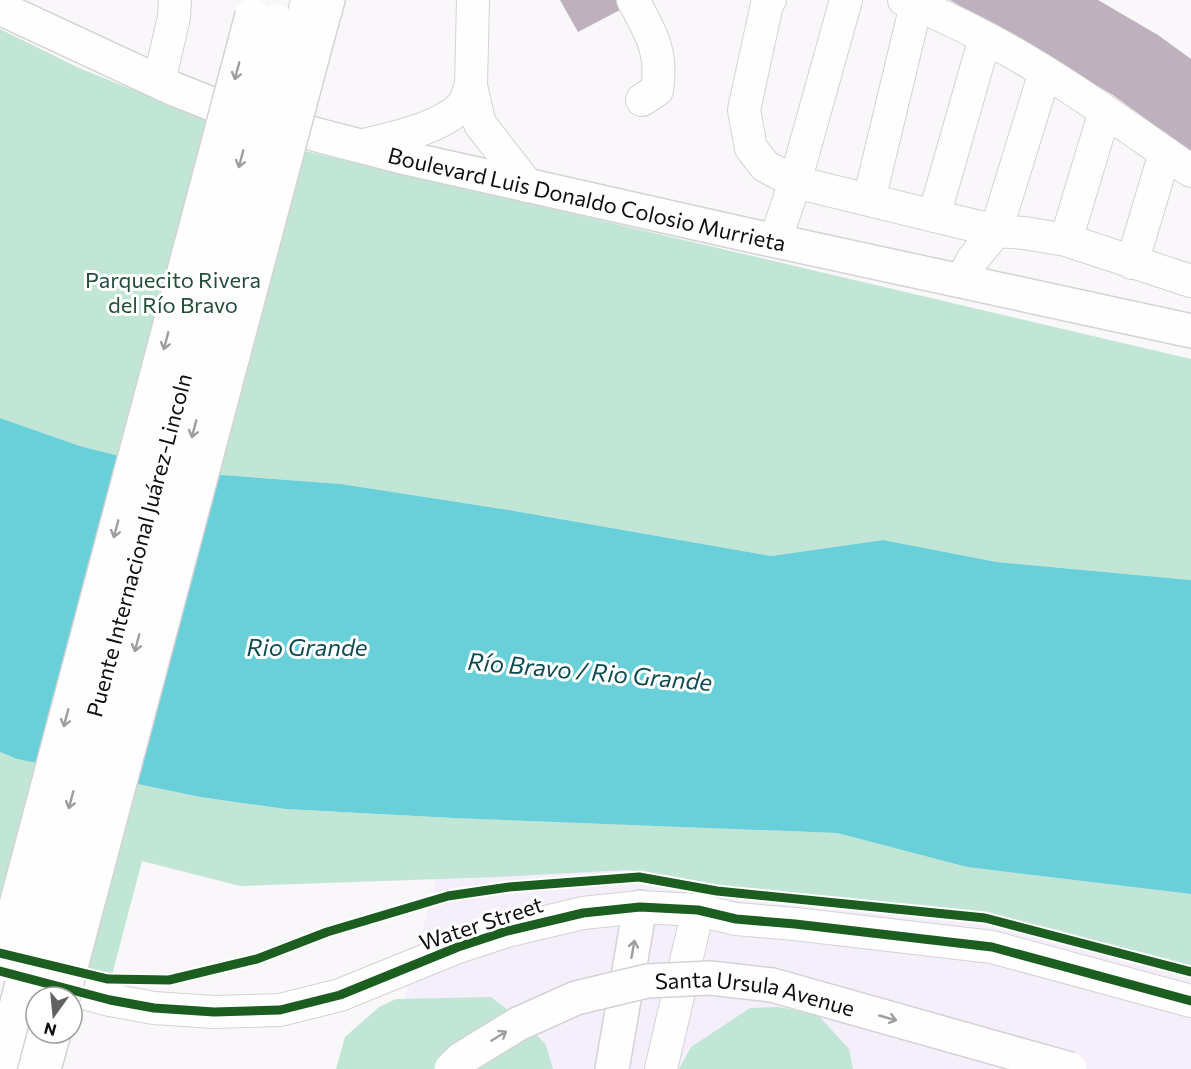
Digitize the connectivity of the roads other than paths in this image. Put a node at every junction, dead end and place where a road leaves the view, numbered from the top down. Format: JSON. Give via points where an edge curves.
{"nodes":[{"id":1,"x":175,"y":0,"type":"edge"},
{"id":2,"x":328,"y":0,"type":"edge"},
{"id":3,"x":473,"y":0,"type":"edge"},
{"id":4,"x":633,"y":0,"type":"edge"},
{"id":5,"x":770,"y":0,"type":"edge"},
{"id":6,"x":846,"y":0,"type":"edge"},
{"id":7,"x":910,"y":2,"type":"edge"},
{"id":8,"x":0,"y":8,"type":"edge"},
{"id":9,"x":284,"y":14,"type":"edge"},
{"id":10,"x":985,"y":38,"type":"junction"},
{"id":11,"x":1045,"y":72,"type":"junction"},
{"id":12,"x":159,"y":82,"type":"junction"},
{"id":13,"x":471,"y":86,"type":"junction"},
{"id":14,"x":642,"y":100,"type":"dead end"},
{"id":15,"x":1105,"y":111,"type":"junction"},
{"id":16,"x":360,"y":146,"type":"junction"},
{"id":17,"x":1165,"y":153,"type":"junction"},
{"id":18,"x":1191,"y":171,"type":"edge"},
{"id":19,"x":795,"y":182,"type":"junction"},
{"id":20,"x":528,"y":186,"type":"junction"},
{"id":21,"x":869,"y":200,"type":"junction"},
{"id":22,"x":934,"y":216,"type":"junction"},
{"id":23,"x":996,"y":231,"type":"junction"},
{"id":24,"x":1066,"y":240,"type":"junction"},
{"id":25,"x":775,"y":241,"type":"junction"},
{"id":26,"x":1132,"y":263,"type":"junction"},
{"id":27,"x":961,"y":281,"type":"junction"},
{"id":28,"x":1191,"y":281,"type":"edge"},
{"id":29,"x":1191,"y":331,"type":"edge"},
{"id":30,"x":640,"y":907,"type":"junction"},
{"id":31,"x":698,"y":910,"type":"junction"},
{"id":32,"x":0,"y":965,"type":"edge"},
{"id":33,"x":0,"y":971,"type":"edge"},
{"id":34,"x":1191,"y":982,"type":"edge"},
{"id":35,"x":46,"y":985,"type":"edge"},
{"id":36,"x":66,"y":985,"type":"edge"},
{"id":37,"x":1191,"y":1001,"type":"edge"},
{"id":38,"x":30,"y":1045,"type":"edge"},
{"id":39,"x":51,"y":1045,"type":"edge"},
{"id":40,"x":0,"y":1067,"type":"edge"},
{"id":41,"x":24,"y":1069,"type":"edge"},
{"id":42,"x":44,"y":1069,"type":"edge"},
{"id":43,"x":451,"y":1069,"type":"edge"},
{"id":44,"x":612,"y":1069,"type":"edge"},
{"id":45,"x":661,"y":1069,"type":"edge"},
{"id":46,"x":1070,"y":1069,"type":"edge"}],
"edges":[{"from":1,"to":12,"type":"street"},
{"from":2,"to":9,"type":"main road"},
{"from":3,"to":13,"type":"street"},
{"from":4,"to":14,"type":"street","via":[[655,42],[660,68],[657,90]]},
{"from":5,"to":19,"type":"street","via":[[744,110],[751,148],[765,166]]},
{"from":6,"to":19,"type":"street"},
{"from":7,"to":10,"type":"street"},
{"from":7,"to":21,"type":"street"},
{"from":8,"to":12,"type":"main road","name":"Boulevard Luis Donaldo Colosio Murrieta"},
{"from":9,"to":32,"type":"main road","one_way":true,"bridge":true},
{"from":9,"to":35,"type":"street","one_way":true,"bridge":true},
{"from":9,"to":36,"type":"main road","name":"Puente Internacional Juárez-Lincoln","bridge":true},
{"from":9,"to":40,"type":"main road","name":"Puente Internacional Juárez-Lincoln","one_way":true,"bridge":true},
{"from":10,"to":11,"type":"street"},
{"from":10,"to":22,"type":"street"},
{"from":11,"to":15,"type":"street"},
{"from":11,"to":23,"type":"street"},
{"from":12,"to":16,"type":"main road","name":"Boulevard Luis Donaldo Colosio Murrieta","via":[[227,110]]},
{"from":13,"to":16,"type":"street","via":[[462,106],[442,120]]},
{"from":13,"to":20,"type":"street","via":[[480,124]]},
{"from":15,"to":17,"type":"street"},
{"from":15,"to":24,"type":"street"},
{"from":16,"to":20,"type":"main road","name":"Boulevard Luis Donaldo Colosio Murrieta"},
{"from":17,"to":18,"type":"street"},
{"from":17,"to":26,"type":"street"},
{"from":19,"to":21,"type":"street"},
{"from":19,"to":25,"type":"street"},
{"from":20,"to":25,"type":"main road","name":"Boulevard Luis Donaldo Colosio Murrieta"},
{"from":21,"to":22,"type":"street"},
{"from":22,"to":23,"type":"street"},
{"from":23,"to":24,"type":"street"},
{"from":23,"to":27,"type":"street"},
{"from":24,"to":26,"type":"street"},
{"from":25,"to":27,"type":"main road","name":"Boulevard Luis Donaldo Colosio Murrieta"},
{"from":26,"to":28,"type":"street"},
{"from":27,"to":29,"type":"main road","name":"Boulevard Luis Donaldo Colosio Murrieta"},
{"from":30,"to":31,"type":"street","name":"Water Street"},
{"from":30,"to":33,"type":"street","name":"Water Street","via":[[583,913],[507,931],[340,995],[280,1010],[214,1012],[154,1008]]},
{"from":44,"to":30,"type":"main road","one_way":true},
{"from":31,"to":34,"type":"street","name":"Water Street","via":[[731,900],[964,924]]},
{"from":31,"to":37,"type":"street","name":"Water Street","via":[[736,919],[992,947]]},
{"from":31,"to":45,"type":"street"},
{"from":38,"to":41,"type":"street"},
{"from":39,"to":42,"type":"main road"},
{"from":43,"to":46,"type":"main road","name":"Santa Ursula Avenue","one_way":true,"bridge":true,"via":[[518,1024],[576,998],[647,981],[710,978],[772,985]]}]}
